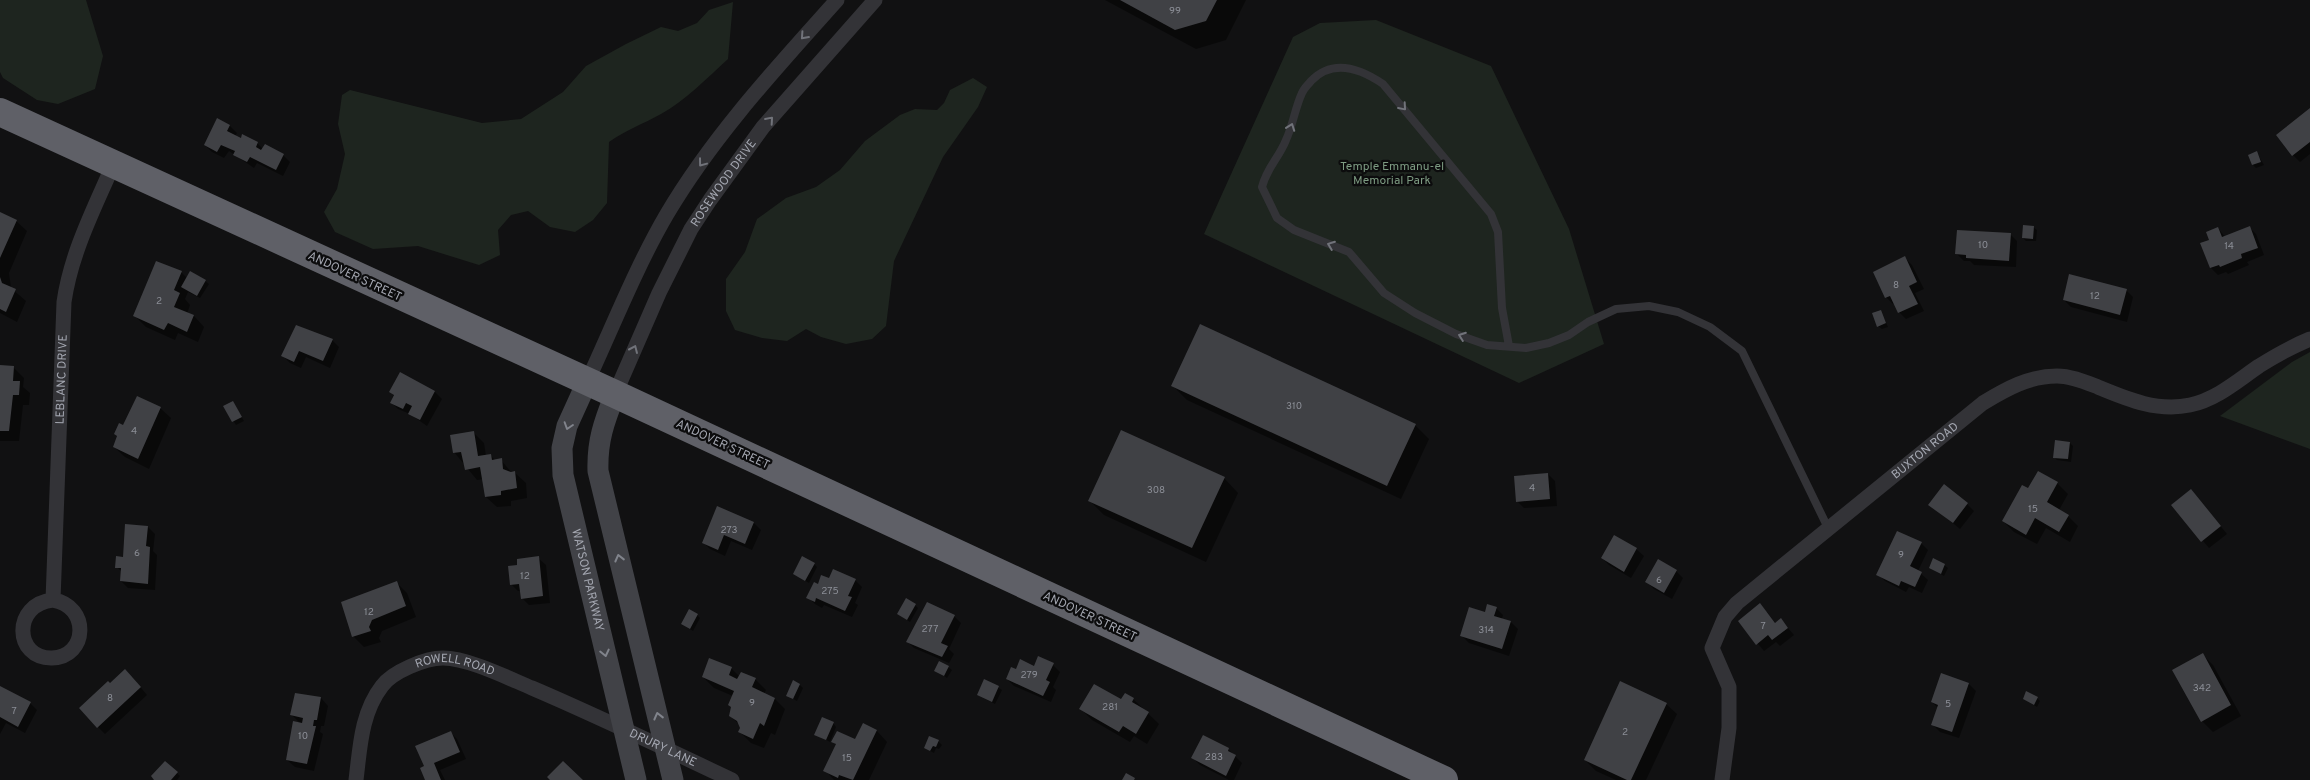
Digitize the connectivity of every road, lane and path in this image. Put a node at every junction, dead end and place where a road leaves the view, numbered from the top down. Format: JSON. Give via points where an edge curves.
{"nodes":[{"id":1,"x":837,"y":0,"type":"edge"},
{"id":2,"x":875,"y":0,"type":"edge"},
{"id":3,"x":0,"y":112,"type":"edge"},
{"id":4,"x":113,"y":165,"type":"junction"},
{"id":5,"x":2310,"y":339,"type":"edge"},
{"id":6,"x":1509,"y":346,"type":"junction"},
{"id":7,"x":587,"y":382,"type":"junction"},
{"id":8,"x":615,"y":394,"type":"junction"},
{"id":9,"x":1829,"y":530,"type":"junction"},
{"id":10,"x":53,"y":600,"type":"dead end"},
{"id":11,"x":623,"y":727,"type":"junction"},
{"id":12,"x":666,"y":749,"type":"junction"},
{"id":13,"x":356,"y":780,"type":"edge"},
{"id":14,"x":636,"y":780,"type":"edge"},
{"id":15,"x":673,"y":780,"type":"edge"},
{"id":16,"x":732,"y":780,"type":"edge"},
{"id":17,"x":1444,"y":780,"type":"edge"},
{"id":18,"x":1722,"y":780,"type":"edge"}],
"edges":[{"from":1,"to":7,"type":"street","one_way":true,"via":[[741,110],[686,184],[666,215]]},
{"from":8,"to":2,"type":"street","name":"ROSEWOOD DRIVE","one_way":true,"via":[[659,293],[691,229],[710,200],[763,127]]},
{"from":3,"to":4,"type":"highway","name":"ANDOVER STREET"},
{"from":4,"to":7,"type":"highway","name":"ANDOVER STREET"},
{"from":4,"to":10,"type":"street","name":"LEBLANC DRIVE","via":[[74,256],[64,302]]},
{"from":5,"to":9,"type":"street","name":"BUXTON ROAD","via":[[2262,364],[2226,390],[2189,405],[2156,406],[2136,402],[2070,377],[2028,380],[1983,403]]},
{"from":6,"to":6,"type":"lane","one_way":true,"via":[[1487,345],[1456,334],[1415,313],[1384,293],[1349,252],[1294,230],[1278,218],[1262,187],[1266,172],[1286,142],[1302,91],[1318,74],[1333,68],[1349,67],[1367,73],[1383,84],[1491,214],[1498,232],[1502,308]]},
{"from":6,"to":9,"type":"lane","via":[[1526,348],[1549,343],[1616,310],[1649,306],[1678,312],[1710,327],[1742,351]]},
{"from":7,"to":8,"type":"highway","name":"ANDOVER STREET"},
{"from":7,"to":11,"type":"main road","name":"WATSON PARKWAY","one_way":true,"via":[[567,426],[562,448],[564,475]]},
{"from":12,"to":8,"type":"main road","one_way":true,"via":[[598,471],[601,428]]},
{"from":8,"to":17,"type":"highway","name":"ANDOVER STREET"},
{"from":9,"to":18,"type":"street","name":"BUXTON ROAD","via":[[1737,603],[1718,632],[1712,648],[1729,687],[1729,728]]},
{"from":11,"to":12,"type":"street","name":"DRURY LANE"},
{"from":11,"to":13,"type":"street","name":"ROWELL ROAD","via":[[481,666],[443,658],[395,674],[382,685],[366,717]]},
{"from":11,"to":14,"type":"main road","name":"WATSON PARKWAY"},
{"from":12,"to":15,"type":"main road"},
{"from":12,"to":16,"type":"street","name":"DRURY LANE"}]}
